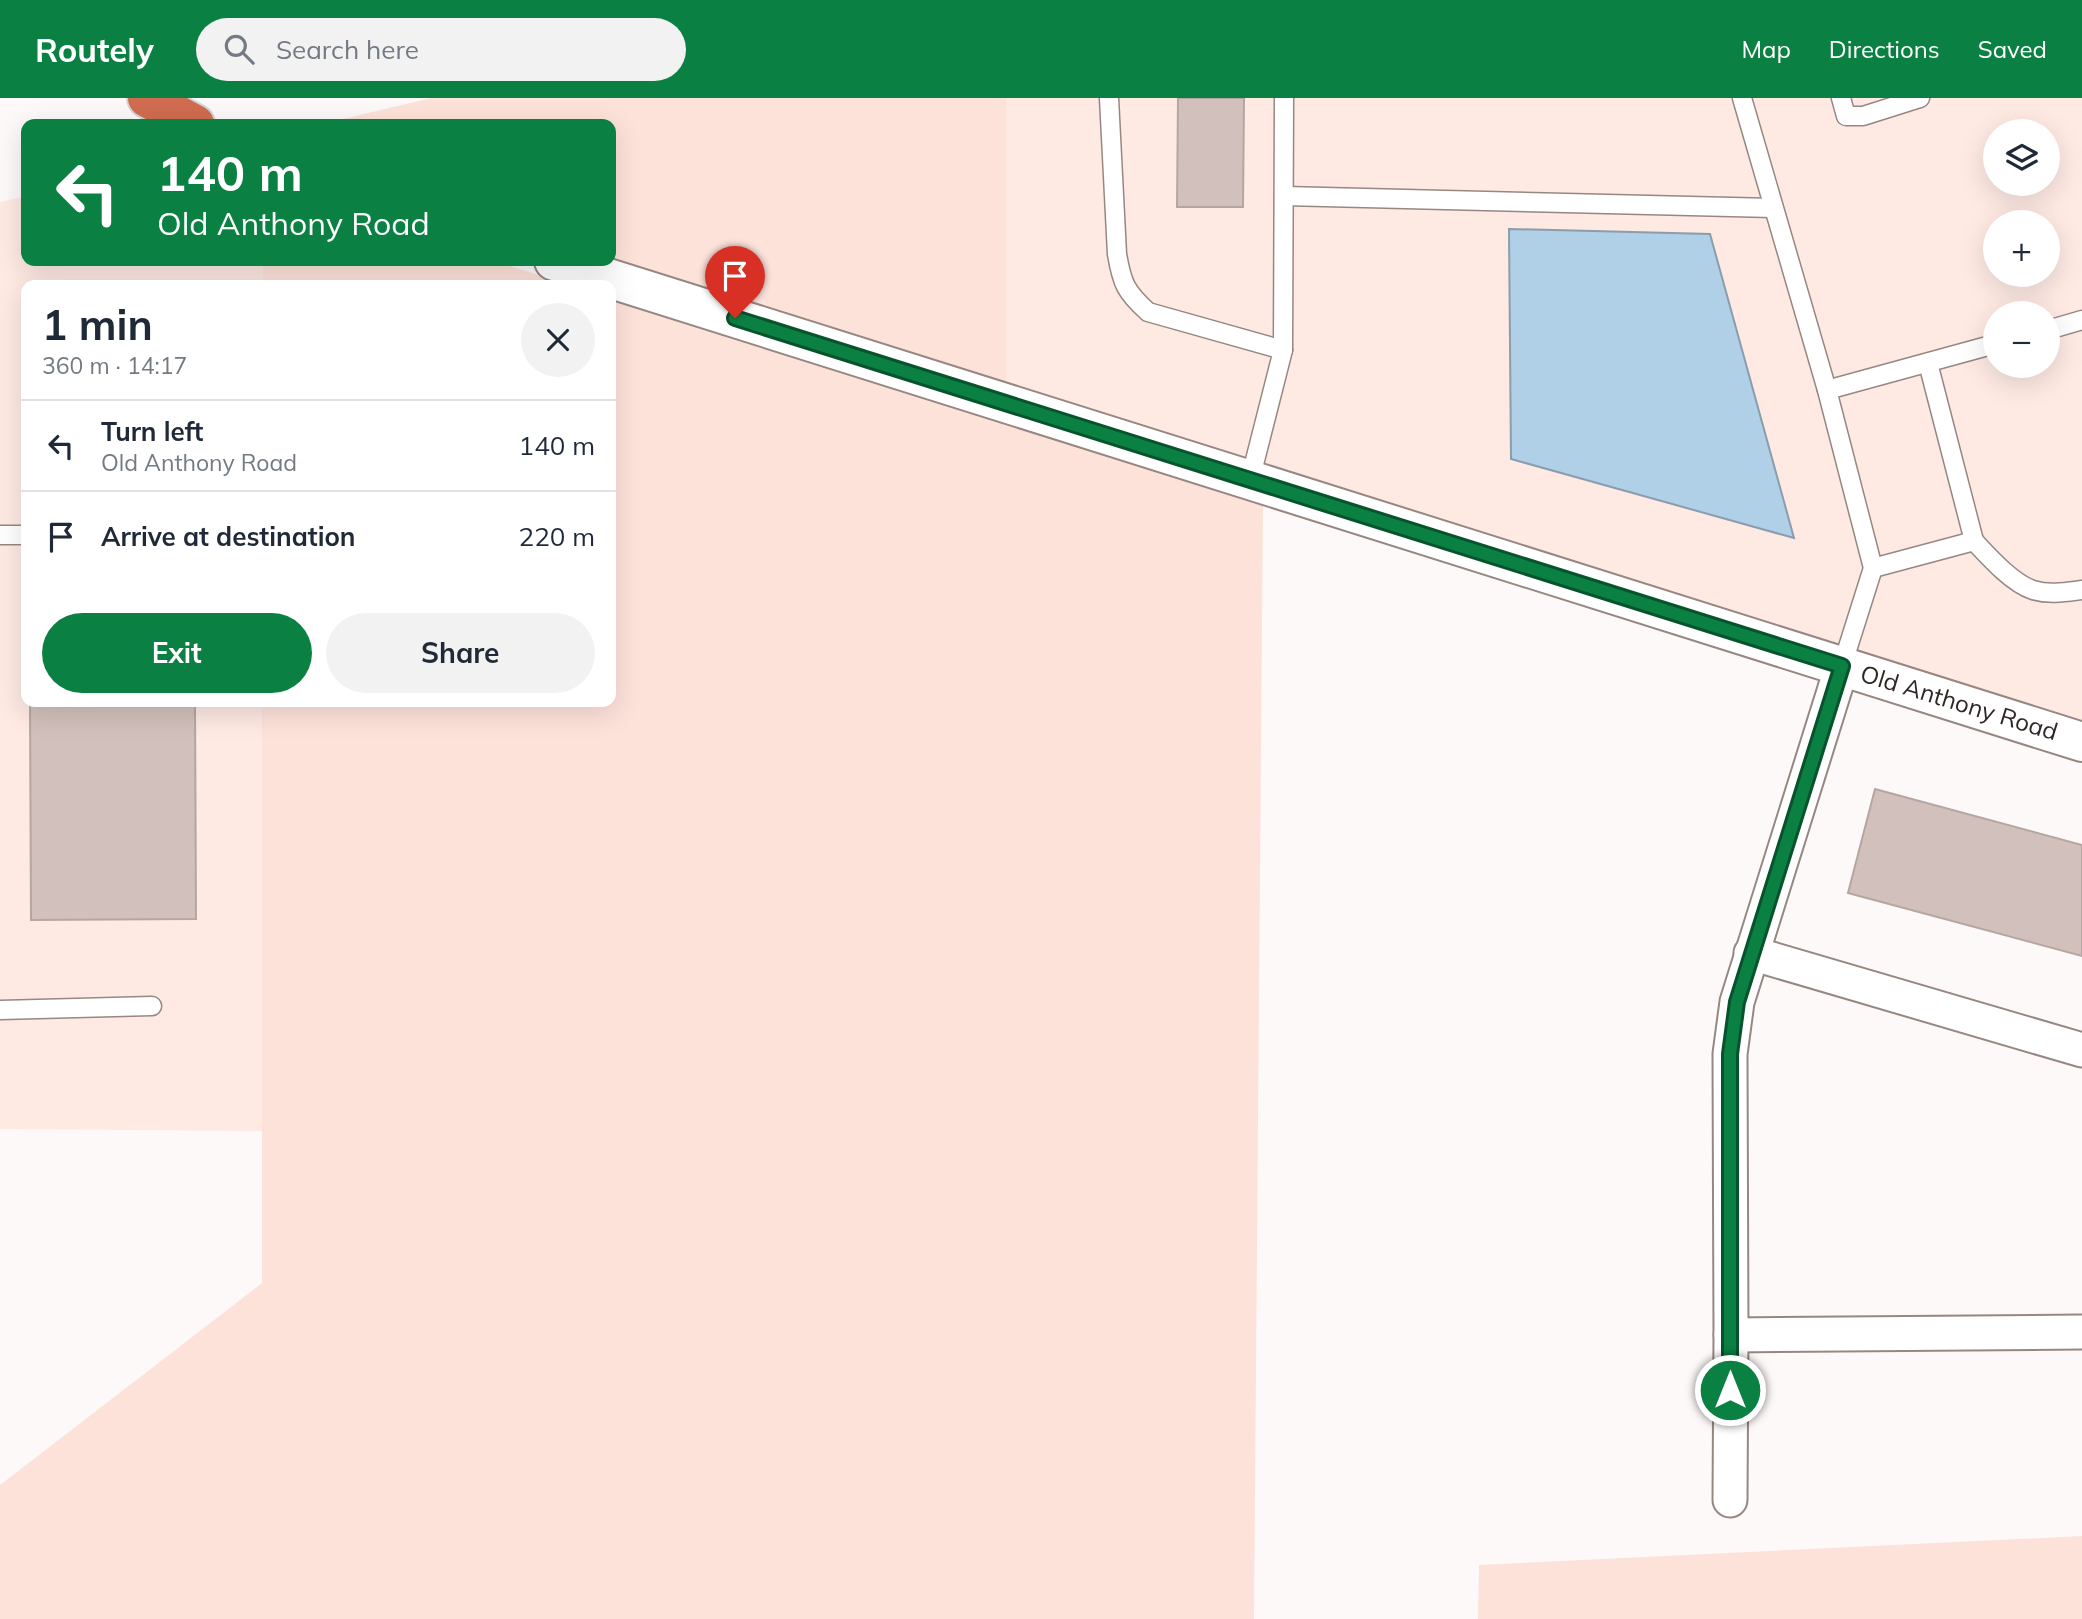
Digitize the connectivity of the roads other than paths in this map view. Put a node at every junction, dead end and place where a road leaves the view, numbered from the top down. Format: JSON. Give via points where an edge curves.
{"nodes":[{"id":1,"x":147,"y":98,"type":"edge"},
{"id":2,"x":200,"y":98,"type":"edge"},
{"id":3,"x":1109,"y":98,"type":"edge"},
{"id":4,"x":1284,"y":98,"type":"edge"},
{"id":5,"x":1742,"y":98,"type":"edge"},
{"id":6,"x":1841,"y":98,"type":"edge"},
{"id":7,"x":1920,"y":98,"type":"edge"},
{"id":8,"x":186,"y":119,"type":"edge"},
{"id":9,"x":215,"y":119,"type":"edge"},
{"id":10,"x":1284,"y":196,"type":"junction"},
{"id":11,"x":1773,"y":208,"type":"junction"},
{"id":12,"x":570,"y":266,"type":"edge"},
{"id":13,"x":614,"y":280,"type":"edge"},
{"id":14,"x":616,"y":281,"type":"edge"},
{"id":15,"x":2082,"y":320,"type":"edge"},
{"id":16,"x":2060,"y":326,"type":"edge"},
{"id":17,"x":1983,"y":347,"type":"edge"},
{"id":18,"x":1283,"y":350,"type":"junction"},
{"id":19,"x":1927,"y":363,"type":"junction"},
{"id":20,"x":1826,"y":390,"type":"junction"},
{"id":21,"x":1250,"y":480,"type":"junction"},
{"id":22,"x":0,"y":535,"type":"edge"},
{"id":23,"x":21,"y":535,"type":"edge"},
{"id":24,"x":1974,"y":541,"type":"junction"},
{"id":25,"x":1873,"y":568,"type":"junction"},
{"id":26,"x":2082,"y":590,"type":"edge"},
{"id":27,"x":1842,"y":666,"type":"junction"},
{"id":28,"x":2082,"y":742,"type":"edge"},
{"id":29,"x":1751,"y":953,"type":"junction"},
{"id":30,"x":152,"y":1006,"type":"dead end"},
{"id":31,"x":0,"y":1010,"type":"edge"},
{"id":32,"x":2082,"y":1050,"type":"edge"},
{"id":33,"x":2082,"y":1332,"type":"edge"},
{"id":34,"x":1731,"y":1335,"type":"junction"},
{"id":35,"x":1730,"y":1500,"type":"dead end"}],
"edges":[{"from":1,"to":8,"type":"highway"},
{"from":2,"to":9,"type":"highway"},
{"from":3,"to":18,"type":"lane","via":[[1117,254],[1131,297],[1148,312]]},
{"from":4,"to":10,"type":"lane"},
{"from":5,"to":11,"type":"lane"},
{"from":6,"to":7,"type":"lane","via":[[1846,116],[1863,116]]},
{"from":10,"to":11,"type":"lane"},
{"from":10,"to":18,"type":"lane"},
{"from":11,"to":20,"type":"lane"},
{"from":12,"to":13,"type":"street","name":"Old Anthony Road"},
{"from":14,"to":21,"type":"street","name":"Old Anthony Road"},
{"from":15,"to":16,"type":"lane"},
{"from":17,"to":19,"type":"lane"},
{"from":18,"to":21,"type":"lane"},
{"from":19,"to":20,"type":"lane"},
{"from":19,"to":24,"type":"lane"},
{"from":20,"to":25,"type":"lane"},
{"from":21,"to":27,"type":"street","name":"Old Anthony Road"},
{"from":22,"to":23,"type":"lane"},
{"from":24,"to":25,"type":"lane"},
{"from":24,"to":26,"type":"lane","via":[[2002,571],[2032,590]]},
{"from":25,"to":27,"type":"lane"},
{"from":27,"to":28,"type":"street","name":"Old Anthony Road"},
{"from":27,"to":29,"type":"street"},
{"from":29,"to":32,"type":"street"},
{"from":29,"to":34,"type":"street","via":[[1737,1002],[1730,1054]]},
{"from":30,"to":31,"type":"lane"},
{"from":33,"to":34,"type":"street"},
{"from":34,"to":35,"type":"street"}]}
